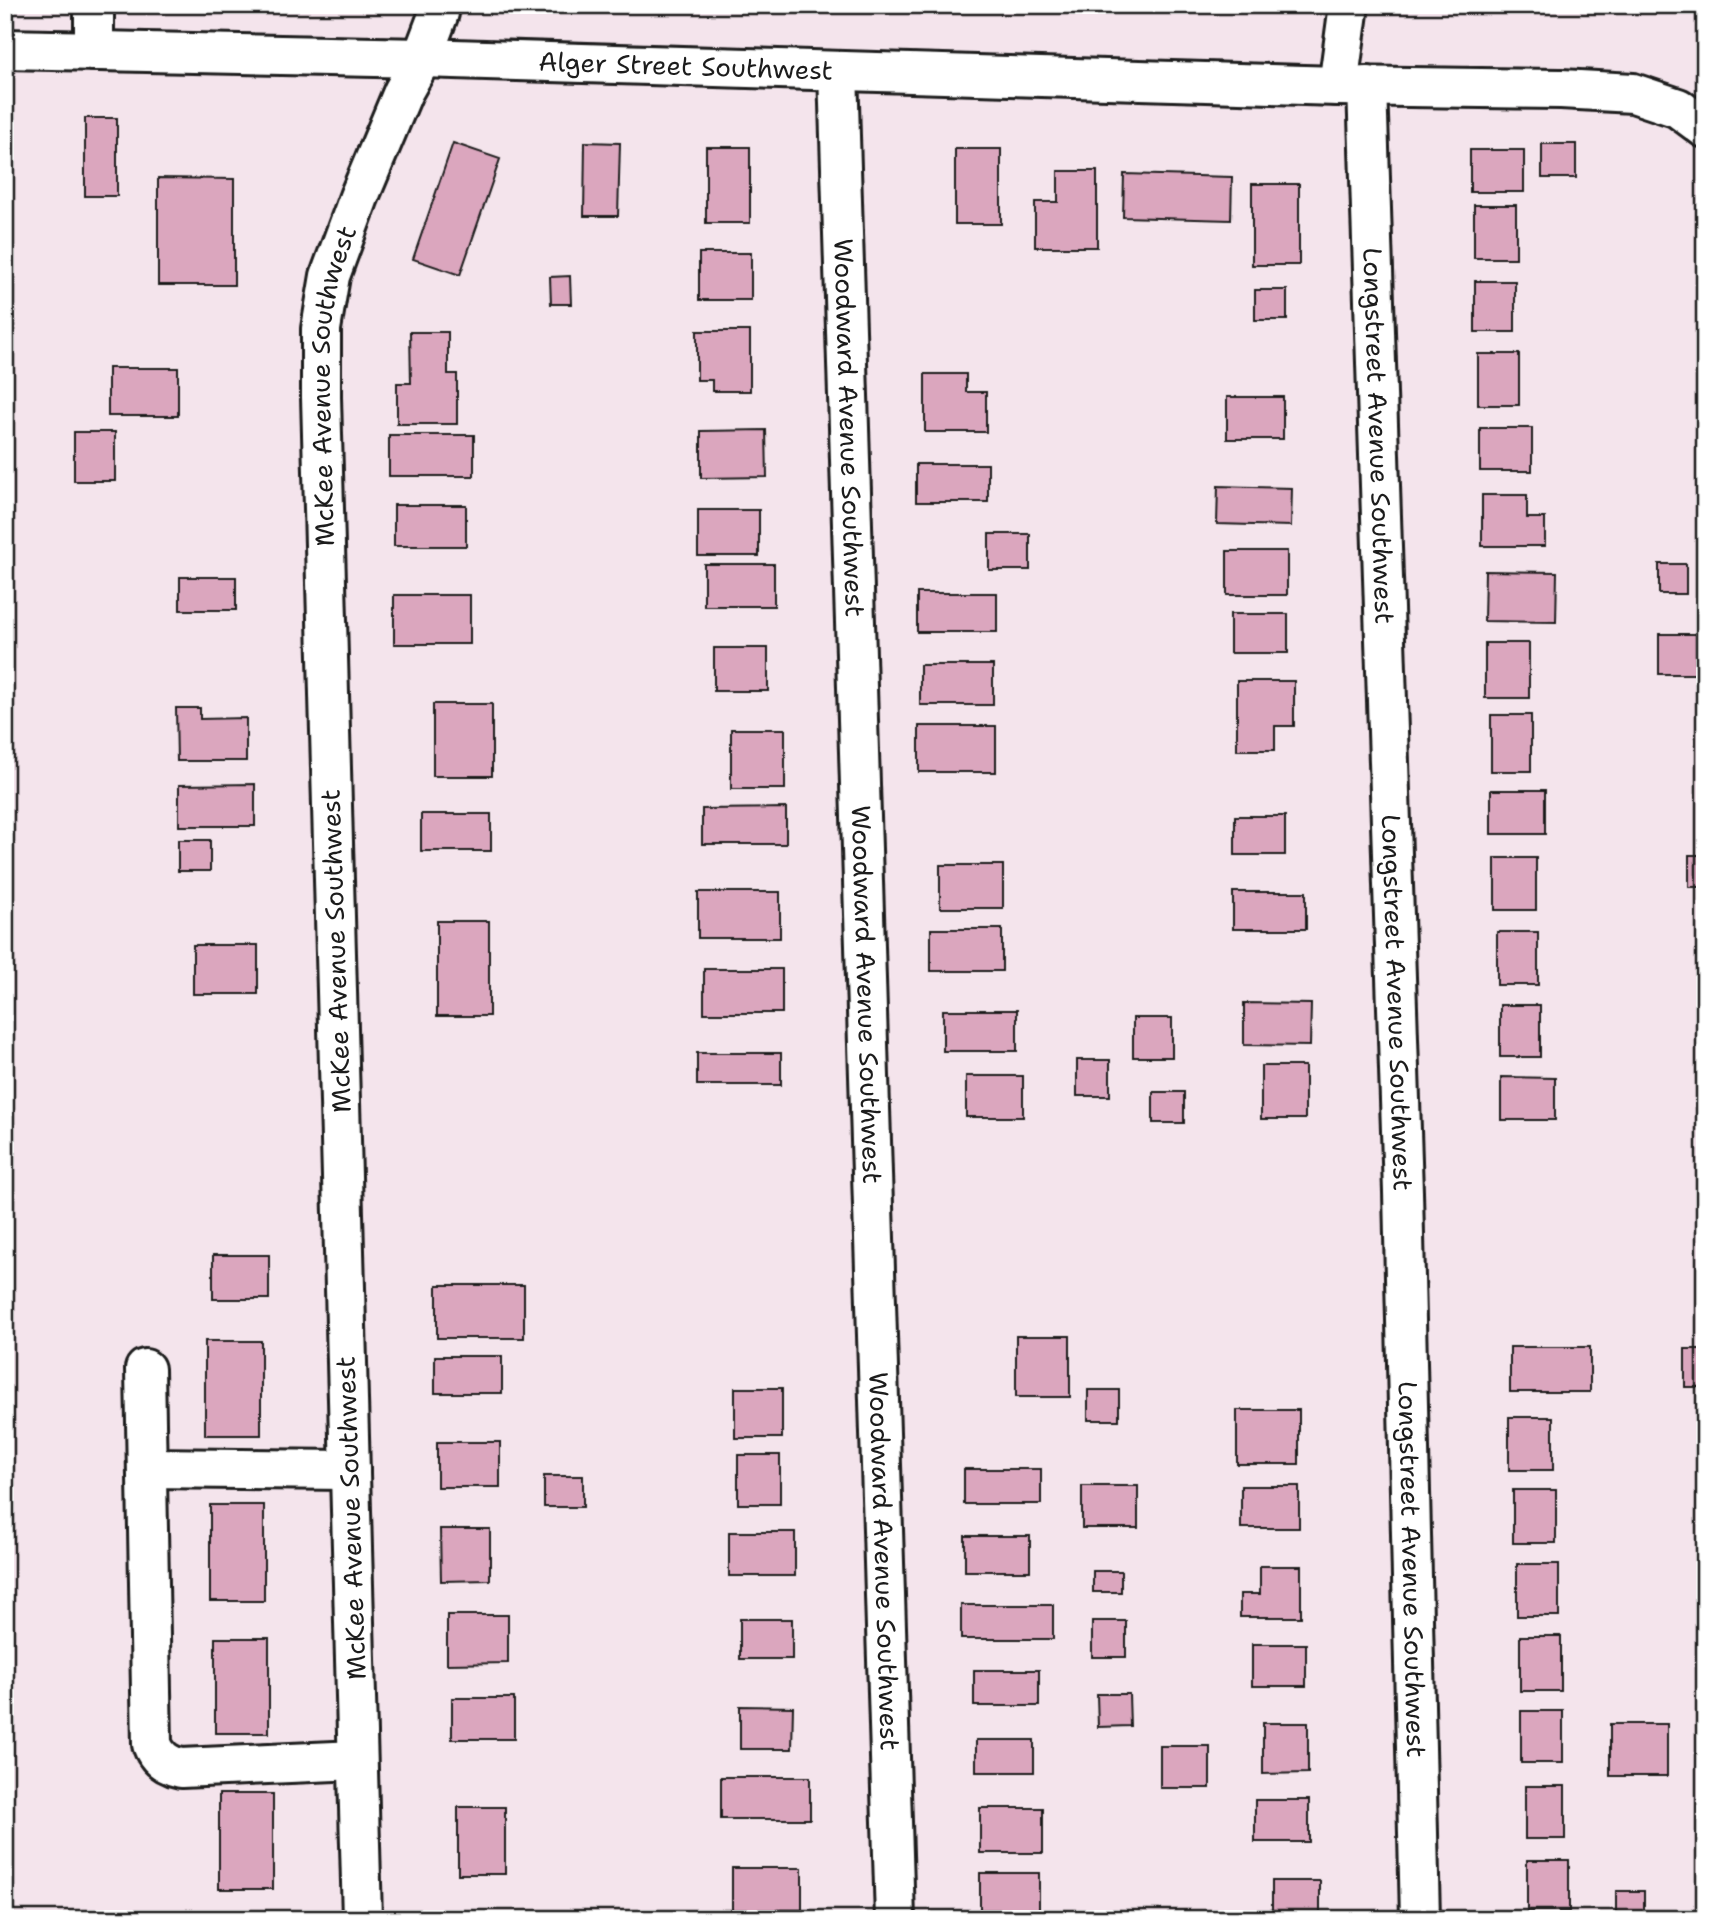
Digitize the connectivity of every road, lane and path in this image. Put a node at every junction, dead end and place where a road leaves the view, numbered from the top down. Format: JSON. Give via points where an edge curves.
{"nodes":[{"id":1,"x":94,"y":5,"type":"edge"},
{"id":2,"x":438,"y":5,"type":"edge"},
{"id":3,"x":1349,"y":5,"type":"edge"},
{"id":4,"x":5,"y":49,"type":"edge"},
{"id":5,"x":94,"y":51,"type":"junction"},
{"id":6,"x":422,"y":58,"type":"junction"},
{"id":7,"x":838,"y":71,"type":"junction"},
{"id":8,"x":1352,"y":86,"type":"junction"},
{"id":9,"x":1705,"y":128,"type":"edge"},
{"id":10,"x":145,"y":1369,"type":"dead end"},
{"id":11,"x":147,"y":1468,"type":"junction"},
{"id":12,"x":350,"y":1470,"type":"junction"},
{"id":13,"x":358,"y":1760,"type":"junction"},
{"id":14,"x":362,"y":1919,"type":"edge"},
{"id":15,"x":895,"y":1919,"type":"edge"},
{"id":16,"x":1420,"y":1919,"type":"edge"}],
"edges":[{"from":1,"to":5,"type":"street"},
{"from":2,"to":6,"type":"street","name":"McKee Avenue Southwest"},
{"from":3,"to":8,"type":"street","name":"Longstreet Avenue Southwest"},
{"from":4,"to":5,"type":"street","name":"Alger Street Southwest"},
{"from":5,"to":6,"type":"street","name":"Alger Street Southwest"},
{"from":6,"to":7,"type":"street","name":"Alger Street Southwest"},
{"from":6,"to":12,"type":"street","name":"McKee Avenue Southwest","via":[[403,92],[330,276],[321,330]]},
{"from":7,"to":8,"type":"street","name":"Alger Street Southwest"},
{"from":7,"to":15,"type":"street","name":"Woodward Avenue Southwest"},
{"from":8,"to":9,"type":"street","name":"Alger Street Southwest","via":[[1633,93],[1678,108]]},
{"from":8,"to":16,"type":"street","name":"Longstreet Avenue Southwest","via":[[1403,1178]]},
{"from":10,"to":11,"type":"street"},
{"from":11,"to":12,"type":"street"},
{"from":11,"to":13,"type":"street","via":[[155,1752],[170,1766],[181,1768]]},
{"from":12,"to":13,"type":"street","name":"McKee Avenue Southwest"},
{"from":13,"to":14,"type":"street","name":"McKee Avenue Southwest"}]}
